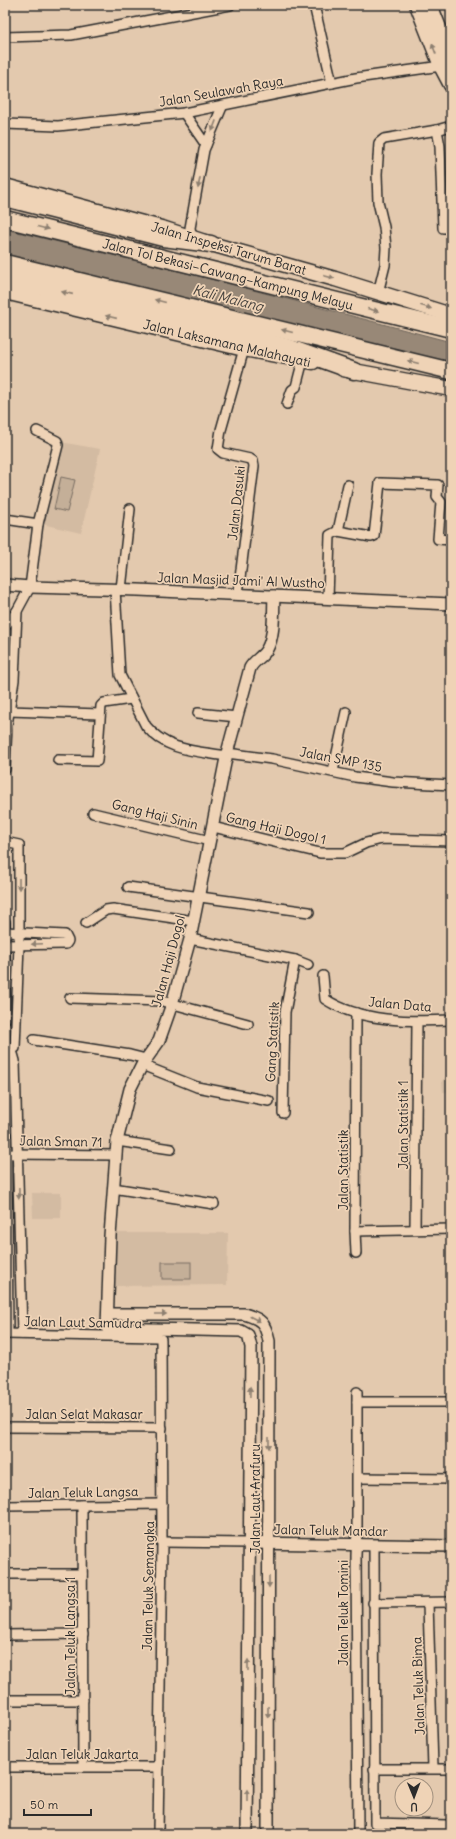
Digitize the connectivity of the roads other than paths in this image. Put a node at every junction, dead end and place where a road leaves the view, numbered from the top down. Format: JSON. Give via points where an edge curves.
{"nodes":[{"id":1,"x":230,"y":5,"type":"edge"},
{"id":2,"x":314,"y":5,"type":"edge"},
{"id":3,"x":417,"y":5,"type":"edge"},
{"id":4,"x":430,"y":5,"type":"edge"},
{"id":5,"x":215,"y":7,"type":"edge"},
{"id":6,"x":5,"y":37,"type":"edge"},
{"id":7,"x":447,"y":54,"type":"edge"},
{"id":8,"x":332,"y":83,"type":"junction"},
{"id":9,"x":451,"y":84,"type":"edge"},
{"id":10,"x":222,"y":107,"type":"junction"},
{"id":11,"x":184,"y":113,"type":"junction"},
{"id":12,"x":5,"y":124,"type":"edge"},
{"id":13,"x":451,"y":126,"type":"edge"},
{"id":14,"x":437,"y":130,"type":"junction"},
{"id":15,"x":206,"y":145,"type":"junction"},
{"id":16,"x":5,"y":186,"type":"edge"},
{"id":17,"x":5,"y":198,"type":"edge"},
{"id":18,"x":5,"y":219,"type":"edge"},
{"id":19,"x":451,"y":228,"type":"edge"},
{"id":20,"x":192,"y":238,"type":"junction"},
{"id":21,"x":211,"y":244,"type":"junction"},
{"id":22,"x":5,"y":264,"type":"edge"},
{"id":23,"x":5,"y":278,"type":"edge"},
{"id":24,"x":5,"y":292,"type":"edge"},
{"id":25,"x":378,"y":293,"type":"junction"},
{"id":26,"x":451,"y":315,"type":"edge"},
{"id":27,"x":451,"y":329,"type":"edge"},
{"id":28,"x":244,"y":349,"type":"junction"},
{"id":29,"x":303,"y":360,"type":"junction"},
{"id":30,"x":354,"y":370,"type":"junction"},
{"id":31,"x":451,"y":371,"type":"edge"},
{"id":32,"x":451,"y":389,"type":"edge"},
{"id":33,"x":287,"y":404,"type":"dead end"},
{"id":34,"x":36,"y":431,"type":"dead end"},
{"id":35,"x":348,"y":485,"type":"dead end"},
{"id":36,"x":130,"y":509,"type":"dead end"},
{"id":37,"x":5,"y":519,"type":"edge"},
{"id":38,"x":38,"y":524,"type":"junction"},
{"id":39,"x":338,"y":531,"type":"junction"},
{"id":40,"x":451,"y":540,"type":"edge"},
{"id":41,"x":5,"y":584,"type":"edge"},
{"id":42,"x":30,"y":587,"type":"junction"},
{"id":43,"x":118,"y":589,"type":"junction"},
{"id":44,"x":238,"y":594,"type":"junction"},
{"id":45,"x":274,"y":596,"type":"junction"},
{"id":46,"x":328,"y":598,"type":"junction"},
{"id":47,"x":451,"y":604,"type":"edge"},
{"id":48,"x":17,"y":611,"type":"junction"},
{"id":49,"x":5,"y":626,"type":"edge"},
{"id":50,"x":131,"y":699,"type":"junction"},
{"id":51,"x":10,"y":711,"type":"junction"},
{"id":52,"x":346,"y":712,"type":"dead end"},
{"id":53,"x":198,"y":713,"type":"dead end"},
{"id":54,"x":100,"y":714,"type":"junction"},
{"id":55,"x":237,"y":717,"type":"junction"},
{"id":56,"x":227,"y":755,"type":"junction"},
{"id":57,"x":58,"y":760,"type":"dead end"},
{"id":58,"x":5,"y":769,"type":"edge"},
{"id":59,"x":333,"y":771,"type":"junction"},
{"id":60,"x":451,"y":785,"type":"edge"},
{"id":61,"x":93,"y":813,"type":"dead end"},
{"id":62,"x":213,"y":827,"type":"junction"},
{"id":63,"x":210,"y":841,"type":"junction"},
{"id":64,"x":451,"y":841,"type":"edge"},
{"id":65,"x":5,"y":842,"type":"edge"},
{"id":66,"x":128,"y":887,"type":"dead end"},
{"id":67,"x":198,"y":897,"type":"junction"},
{"id":68,"x":309,"y":912,"type":"dead end"},
{"id":69,"x":5,"y":922,"type":"edge"},
{"id":70,"x":194,"y":922,"type":"junction"},
{"id":71,"x":86,"y":923,"type":"dead end"},
{"id":72,"x":5,"y":932,"type":"edge"},
{"id":73,"x":19,"y":932,"type":"junction"},
{"id":74,"x":190,"y":939,"type":"junction"},
{"id":75,"x":5,"y":945,"type":"edge"},
{"id":76,"x":19,"y":945,"type":"junction"},
{"id":77,"x":295,"y":960,"type":"junction"},
{"id":78,"x":308,"y":965,"type":"dead end"},
{"id":79,"x":323,"y":976,"type":"dead end"},
{"id":80,"x":70,"y":998,"type":"dead end"},
{"id":81,"x":172,"y":1004,"type":"junction"},
{"id":82,"x":356,"y":1013,"type":"junction"},
{"id":83,"x":5,"y":1019,"type":"edge"},
{"id":84,"x":451,"y":1020,"type":"edge"},
{"id":85,"x":417,"y":1022,"type":"junction"},
{"id":86,"x":248,"y":1024,"type":"dead end"},
{"id":87,"x":34,"y":1040,"type":"dead end"},
{"id":88,"x":15,"y":1048,"type":"dead end"},
{"id":89,"x":144,"y":1062,"type":"junction"},
{"id":90,"x":269,"y":1101,"type":"dead end"},
{"id":91,"x":283,"y":1113,"type":"dead end"},
{"id":92,"x":117,"y":1141,"type":"junction"},
{"id":93,"x":172,"y":1149,"type":"dead end"},
{"id":94,"x":7,"y":1154,"type":"junction"},
{"id":95,"x":18,"y":1154,"type":"junction"},
{"id":96,"x":115,"y":1155,"type":"junction"},
{"id":97,"x":113,"y":1188,"type":"junction"},
{"id":98,"x":214,"y":1204,"type":"dead end"},
{"id":99,"x":415,"y":1229,"type":"junction"},
{"id":100,"x":451,"y":1229,"type":"edge"},
{"id":101,"x":356,"y":1231,"type":"junction"},
{"id":102,"x":356,"y":1253,"type":"dead end"},
{"id":103,"x":9,"y":1270,"type":"junction"},
{"id":104,"x":21,"y":1270,"type":"junction"},
{"id":105,"x":108,"y":1314,"type":"junction"},
{"id":106,"x":107,"y":1332,"type":"junction"},
{"id":107,"x":7,"y":1334,"type":"edge"},
{"id":108,"x":22,"y":1334,"type":"junction"},
{"id":109,"x":161,"y":1339,"type":"joint"},
{"id":110,"x":451,"y":1402,"type":"edge"},
{"id":111,"x":5,"y":1427,"type":"edge"},
{"id":112,"x":162,"y":1428,"type":"junction"},
{"id":113,"x":358,"y":1478,"type":"junction"},
{"id":114,"x":451,"y":1479,"type":"edge"},
{"id":115,"x":162,"y":1504,"type":"junction"},
{"id":116,"x":82,"y":1505,"type":"junction"},
{"id":117,"x":5,"y":1506,"type":"edge"},
{"id":118,"x":162,"y":1542,"type":"junction"},
{"id":119,"x":249,"y":1543,"type":"junction"},
{"id":120,"x":270,"y":1543,"type":"junction"},
{"id":121,"x":356,"y":1544,"type":"junction"},
{"id":122,"x":374,"y":1545,"type":"junction"},
{"id":123,"x":451,"y":1546,"type":"edge"},
{"id":124,"x":5,"y":1574,"type":"edge"},
{"id":125,"x":82,"y":1574,"type":"junction"},
{"id":126,"x":451,"y":1602,"type":"edge"},
{"id":127,"x":373,"y":1603,"type":"junction"},
{"id":128,"x":428,"y":1603,"type":"junction"},
{"id":129,"x":83,"y":1634,"type":"junction"},
{"id":130,"x":5,"y":1635,"type":"edge"},
{"id":131,"x":5,"y":1700,"type":"edge"},
{"id":132,"x":83,"y":1700,"type":"junction"},
{"id":133,"x":83,"y":1766,"type":"junction"},
{"id":134,"x":5,"y":1767,"type":"edge"},
{"id":135,"x":159,"y":1767,"type":"junction"},
{"id":136,"x":433,"y":1768,"type":"junction"},
{"id":137,"x":374,"y":1769,"type":"junction"},
{"id":138,"x":451,"y":1769,"type":"edge"},
{"id":139,"x":446,"y":1825,"type":"dead end"},
{"id":140,"x":158,"y":1834,"type":"edge"},
{"id":141,"x":247,"y":1834,"type":"edge"},
{"id":142,"x":268,"y":1834,"type":"edge"},
{"id":143,"x":358,"y":1834,"type":"edge"}],
"edges":[{"from":1,"to":5,"type":"street"},
{"from":2,"to":8,"type":"street"},
{"from":7,"to":3,"type":"main road","one_way":true},
{"from":4,"to":7,"type":"main road"},
{"from":5,"to":6,"type":"street","via":[[71,35]]},
{"from":7,"to":8,"type":"street","name":"Jalan Seulawah Raya"},
{"from":7,"to":9,"type":"main road"},
{"from":8,"to":10,"type":"street","name":"Jalan Seulawah Raya"},
{"from":10,"to":11,"type":"street","name":"Jalan Seulawah Raya"},
{"from":10,"to":15,"type":"street","one_way":true},
{"from":11,"to":12,"type":"street","name":"Jalan Seulawah Raya","via":[[58,126]]},
{"from":11,"to":15,"type":"street"},
{"from":13,"to":14,"type":"street"},
{"from":14,"to":19,"type":"street","via":[[440,146],[443,228]]},
{"from":14,"to":25,"type":"street","via":[[384,139],[379,143],[378,202],[386,248]]},
{"from":15,"to":20,"type":"street","one_way":true,"via":[[190,228]]},
{"from":16,"to":20,"type":"main road","name":"Jalan Inspeksi Tarum Barat"},
{"from":17,"to":21,"type":"highway","via":[[164,238]]},
{"from":18,"to":27,"type":"highway","name":"Jalan Tol Bekasi–Cawang–Kampung Melayu","one_way":true},
{"from":20,"to":21,"type":"main road","name":"Jalan Inspeksi Tarum Barat"},
{"from":21,"to":25,"type":"main road","name":"Jalan Inspeksi Tarum Barat","one_way":true},
{"from":31,"to":22,"type":"highway","one_way":true},
{"from":30,"to":23,"type":"highway","one_way":true,"via":[[290,348],[186,320]]},
{"from":28,"to":24,"type":"main road","name":"Jalan Laksamana Malahayati","one_way":true},
{"from":25,"to":26,"type":"main road","name":"Jalan Inspeksi Tarum Barat","one_way":true},
{"from":28,"to":29,"type":"main road","name":"Jalan Laksamana Malahayati"},
{"from":28,"to":44,"type":"street","name":"Jalan Dasuki","via":[[218,449],[223,453],[250,459],[254,466]]},
{"from":29,"to":30,"type":"main road","name":"Jalan Laksamana Malahayati"},
{"from":29,"to":33,"type":"street","via":[[296,387],[292,390]]},
{"from":30,"to":32,"type":"main road","name":"Jalan Laksamana Malahayati"},
{"from":34,"to":38,"type":"street","via":[[57,441],[58,445]]},
{"from":35,"to":39,"type":"street"},
{"from":36,"to":43,"type":"street","name":"Jalan SMP 135"},
{"from":37,"to":38,"type":"street"},
{"from":38,"to":42,"type":"street"},
{"from":39,"to":40,"type":"street","via":[[374,536],[380,483],[438,485],[437,497],[441,502],[438,539]]},
{"from":39,"to":46,"type":"street","via":[[330,535],[329,540]]},
{"from":41,"to":42,"type":"street","name":"Jalan Masjid Jami' Al Wustho"},
{"from":42,"to":43,"type":"street","name":"Jalan Masjid Jami' Al Wustho"},
{"from":42,"to":48,"type":"street"},
{"from":43,"to":44,"type":"street","name":"Jalan Masjid Jami' Al Wustho"},
{"from":43,"to":50,"type":"street","name":"Jalan SMP 135","via":[[120,675]]},
{"from":44,"to":45,"type":"street","name":"Jalan Masjid Jami' Al Wustho"},
{"from":45,"to":46,"type":"street","name":"Jalan Masjid Jami' Al Wustho"},
{"from":45,"to":55,"type":"street","name":"Jalan Haji Dogol","via":[[270,641],[264,653],[250,668]]},
{"from":46,"to":47,"type":"street","name":"Jalan Masjid Jami' Al Wustho"},
{"from":48,"to":49,"type":"street"},
{"from":48,"to":51,"type":"street","via":[[15,672]]},
{"from":50,"to":54,"type":"street","via":[[104,703]]},
{"from":50,"to":56,"type":"street","name":"Jalan SMP 135","via":[[151,733],[167,744]]},
{"from":51,"to":54,"type":"street"},
{"from":51,"to":58,"type":"street"},
{"from":52,"to":59,"type":"street"},
{"from":53,"to":55,"type":"street"},
{"from":54,"to":57,"type":"street","via":[[97,761]]},
{"from":55,"to":56,"type":"street","name":"Jalan Haji Dogol"},
{"from":56,"to":59,"type":"street","name":"Jalan SMP 135","via":[[272,759]]},
{"from":56,"to":62,"type":"street","name":"Jalan Haji Dogol"},
{"from":59,"to":60,"type":"street","name":"Jalan SMP 135","via":[[392,782]]},
{"from":61,"to":63,"type":"street","name":"Gang Haji Sinin"},
{"from":62,"to":63,"type":"street","name":"Jalan Haji Dogol"},
{"from":62,"to":64,"type":"street","name":"Gang Haji Dogol 1","via":[[320,853],[336,854],[382,839]]},
{"from":63,"to":67,"type":"street","name":"Jalan Haji Dogol"},
{"from":65,"to":73,"type":"street","one_way":true,"via":[[19,845]]},
{"from":66,"to":67,"type":"street"},
{"from":67,"to":68,"type":"street"},
{"from":67,"to":70,"type":"street","name":"Jalan Haji Dogol"},
{"from":69,"to":72,"type":"street"},
{"from":70,"to":71,"type":"street","via":[[113,909],[106,910]]},
{"from":70,"to":74,"type":"street","name":"Jalan Haji Dogol"},
{"from":72,"to":73,"type":"street"},
{"from":72,"to":75,"type":"street"},
{"from":73,"to":76,"type":"street"},
{"from":73,"to":76,"type":"street","one_way":true,"via":[[65,935],[68,941],[66,944]]},
{"from":74,"to":77,"type":"street"},
{"from":74,"to":81,"type":"street","name":"Jalan Haji Dogol"},
{"from":75,"to":76,"type":"street"},
{"from":75,"to":83,"type":"street"},
{"from":76,"to":88,"type":"street"},
{"from":77,"to":78,"type":"street"},
{"from":77,"to":91,"type":"street","name":"Gang Statistik","via":[[284,1012]]},
{"from":79,"to":82,"type":"street","name":"Jalan Data","via":[[325,999]]},
{"from":80,"to":81,"type":"street","via":[[145,999]]},
{"from":81,"to":86,"type":"street"},
{"from":81,"to":89,"type":"street","name":"Jalan Haji Dogol","via":[[159,1041]]},
{"from":82,"to":85,"type":"street","name":"Jalan Data"},
{"from":82,"to":101,"type":"street","name":"Jalan Statistik"},
{"from":84,"to":85,"type":"street","name":"Jalan Data"},
{"from":85,"to":99,"type":"street","name":"Jalan Statistik 1"},
{"from":87,"to":89,"type":"street","via":[[123,1054]]},
{"from":89,"to":90,"type":"street","via":[[196,1087]]},
{"from":89,"to":92,"type":"street","name":"Jalan Haji Dogol","via":[[125,1104]]},
{"from":92,"to":93,"type":"street"},
{"from":92,"to":96,"type":"street","name":"Jalan Haji Dogol"},
{"from":94,"to":95,"type":"street","name":"Jalan Sman 71"},
{"from":94,"to":95,"type":"street","via":[[6,1063],[9,1053],[13,1054],[15,1060]]},
{"from":94,"to":103,"type":"street"},
{"from":95,"to":96,"type":"street","name":"Jalan Sman 71"},
{"from":95,"to":104,"type":"street","one_way":true},
{"from":96,"to":97,"type":"street","name":"Jalan Haji Dogol"},
{"from":97,"to":98,"type":"street"},
{"from":97,"to":105,"type":"street","name":"Jalan Haji Dogol"},
{"from":99,"to":100,"type":"street"},
{"from":99,"to":101,"type":"street"},
{"from":101,"to":102,"type":"street","name":"Jalan Statistik"},
{"from":103,"to":104,"type":"street"},
{"from":103,"to":107,"type":"street"},
{"from":104,"to":108,"type":"street"},
{"from":105,"to":106,"type":"street","name":"Jalan Haji Dogol"},
{"from":105,"to":120,"type":"street","name":"Jalan Laut Arafuru","one_way":true,"via":[[244,1314],[264,1323],[269,1341]]},
{"from":106,"to":108,"type":"street","name":"Jalan Laut Samudra"},
{"from":106,"to":109,"type":"street","name":"Jalan Laut Samudra"},
{"from":119,"to":106,"type":"street","name":"Jalan Laut Arafuru","one_way":true,"via":[[251,1347],[248,1335],[241,1330]]},
{"from":107,"to":108,"type":"street","name":"Jalan Laut Samudra"},
{"from":109,"to":112,"type":"street","name":"Jalan Teluk Semangka"},
{"from":110,"to":113,"type":"street","name":"Jalan Teluk Tomini","via":[[357,1397]]},
{"from":111,"to":112,"type":"street","name":"Jalan Selat Makasar"},
{"from":112,"to":115,"type":"street","name":"Jalan Teluk Semangka"},
{"from":113,"to":114,"type":"street"},
{"from":113,"to":121,"type":"street","name":"Jalan Teluk Tomini"},
{"from":115,"to":116,"type":"street","name":"Jalan Teluk Langsa"},
{"from":115,"to":118,"type":"street","name":"Jalan Teluk Semangka"},
{"from":116,"to":117,"type":"street","name":"Jalan Teluk Langsa"},
{"from":116,"to":125,"type":"street","name":"Jalan Teluk Langsa 1"},
{"from":118,"to":119,"type":"street","name":"Jalan Teluk Mandar"},
{"from":118,"to":135,"type":"street","name":"Jalan Teluk Semangka"},
{"from":119,"to":120,"type":"street","name":"Jalan Teluk Mandar"},
{"from":141,"to":119,"type":"street","name":"Jalan Laut Arafuru","one_way":true},
{"from":120,"to":121,"type":"street","name":"Jalan Teluk Mandar"},
{"from":120,"to":142,"type":"street","name":"Jalan Laut Arafuru","one_way":true},
{"from":121,"to":122,"type":"street","name":"Jalan Teluk Mandar"},
{"from":121,"to":143,"type":"street","name":"Jalan Teluk Tomini"},
{"from":122,"to":123,"type":"street","name":"Jalan Teluk Mandar"},
{"from":122,"to":127,"type":"street"},
{"from":124,"to":125,"type":"street"},
{"from":125,"to":129,"type":"street","name":"Jalan Teluk Langsa 1"},
{"from":126,"to":128,"type":"street"},
{"from":127,"to":128,"type":"street"},
{"from":127,"to":137,"type":"street"},
{"from":128,"to":136,"type":"street","name":"Jalan Teluk Bima"},
{"from":129,"to":130,"type":"street"},
{"from":129,"to":132,"type":"street","name":"Jalan Teluk Langsa 1"},
{"from":131,"to":132,"type":"street"},
{"from":132,"to":133,"type":"street","name":"Jalan Teluk Langsa 1"},
{"from":133,"to":134,"type":"street","name":"Jalan Teluk Jakarta"},
{"from":133,"to":135,"type":"street","name":"Jalan Teluk Jakarta"},
{"from":135,"to":140,"type":"street","name":"Jalan Teluk Semangka"},
{"from":136,"to":137,"type":"street"},
{"from":136,"to":138,"type":"street"},
{"from":137,"to":139,"type":"street","via":[[375,1823]]}]}
